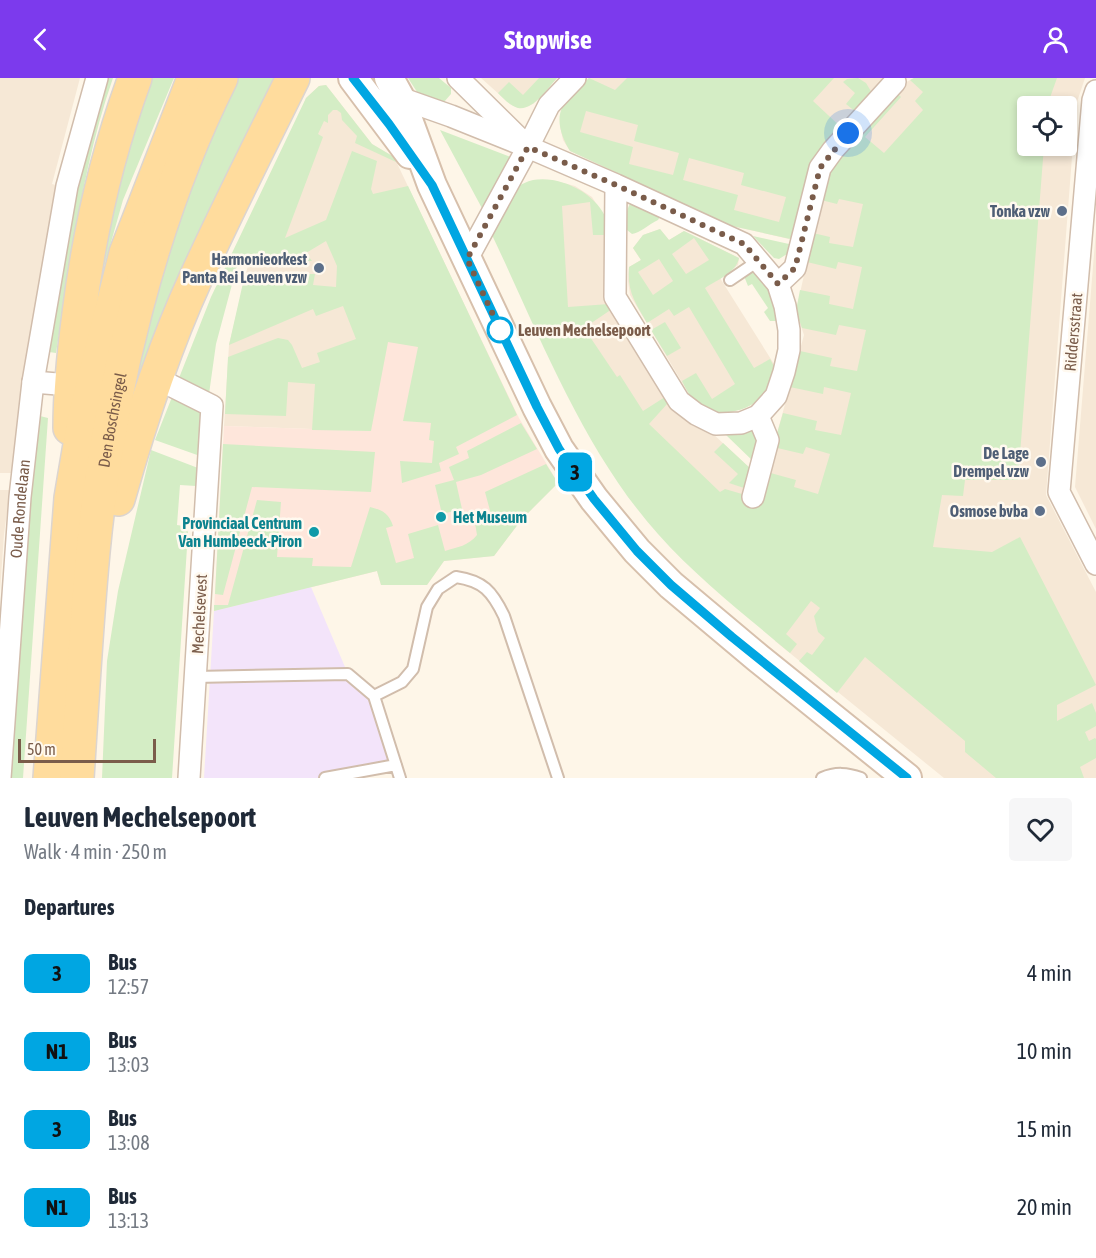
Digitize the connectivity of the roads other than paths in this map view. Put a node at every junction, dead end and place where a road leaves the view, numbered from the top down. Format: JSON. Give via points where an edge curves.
{"nodes":[{"id":1,"x":98,"y":78,"type":"edge"},
{"id":2,"x":135,"y":78,"type":"edge"},
{"id":3,"x":194,"y":78,"type":"edge"},
{"id":4,"x":221,"y":78,"type":"edge"},
{"id":5,"x":293,"y":78,"type":"edge"},
{"id":6,"x":353,"y":78,"type":"edge"},
{"id":7,"x":368,"y":78,"type":"edge"},
{"id":8,"x":575,"y":78,"type":"edge"},
{"id":9,"x":895,"y":82,"type":"dead end"},
{"id":10,"x":465,"y":84,"type":"edge"},
{"id":11,"x":394,"y":88,"type":"edge"},
{"id":12,"x":1096,"y":91,"type":"edge"},
{"id":13,"x":451,"y":116,"type":"junction"},
{"id":14,"x":528,"y":147,"type":"junction"},
{"id":15,"x":432,"y":185,"type":"junction"},
{"id":16,"x":616,"y":185,"type":"junction"},
{"id":17,"x":467,"y":259,"type":"junction"},
{"id":18,"x":758,"y":261,"type":"junction"},
{"id":19,"x":730,"y":280,"type":"dead end"},
{"id":20,"x":778,"y":284,"type":"junction"},
{"id":21,"x":156,"y":378,"type":"junction"},
{"id":22,"x":33,"y":382,"type":"junction"},
{"id":23,"x":70,"y":385,"type":"junction"},
{"id":24,"x":758,"y":416,"type":"junction"},
{"id":25,"x":753,"y":497,"type":"dead end"},
{"id":26,"x":71,"y":498,"type":"junction"},
{"id":27,"x":93,"y":552,"type":"junction"},
{"id":28,"x":1096,"y":564,"type":"edge"},
{"id":29,"x":195,"y":677,"type":"junction"},
{"id":30,"x":374,"y":696,"type":"junction"},
{"id":31,"x":396,"y":765,"type":"junction"},
{"id":32,"x":0,"y":778,"type":"edge"},
{"id":33,"x":50,"y":778,"type":"edge"},
{"id":34,"x":77,"y":778,"type":"edge"},
{"id":35,"x":189,"y":778,"type":"edge"},
{"id":36,"x":325,"y":778,"type":"edge"},
{"id":37,"x":400,"y":778,"type":"edge"},
{"id":38,"x":558,"y":778,"type":"edge"},
{"id":39,"x":822,"y":778,"type":"edge"},
{"id":40,"x":861,"y":778,"type":"edge"},
{"id":41,"x":907,"y":778,"type":"edge"}],
"edges":[{"from":1,"to":22,"type":"street","name":"Oude Rondelaan","via":[[67,186]]},
{"from":2,"to":23,"type":"main road","via":[[120,117],[96,210]]},
{"from":3,"to":26,"type":"main road","name":"Den Boschsingel","via":[[126,253],[84,421]]},
{"from":4,"to":27,"type":"main road","name":"Den Boschsingel","via":[[174,187],[134,320],[113,410]]},
{"from":5,"to":21,"type":"main road","via":[[195,280]]},
{"from":6,"to":15,"type":"street"},
{"from":7,"to":11,"type":"street","via":[[383,89]]},
{"from":8,"to":14,"type":"street","via":[[549,105]]},
{"from":9,"to":20,"type":"street","via":[[820,168],[795,268]]},
{"from":10,"to":13,"type":"street"},
{"from":10,"to":14,"type":"street"},
{"from":11,"to":13,"type":"street"},
{"from":11,"to":15,"type":"street"},
{"from":12,"to":28,"type":"street","name":"Riddersstraat","via":[[1059,492]]},
{"from":13,"to":14,"type":"street"},
{"from":14,"to":16,"type":"street"},
{"from":14,"to":17,"type":"street"},
{"from":15,"to":17,"type":"street"},
{"from":16,"to":18,"type":"street","via":[[744,244]]},
{"from":16,"to":24,"type":"street","via":[[615,297],[679,401],[716,423],[741,423]]},
{"from":17,"to":41,"type":"street","via":[[559,449],[637,551],[719,627]]},
{"from":18,"to":19,"type":"lane"},
{"from":18,"to":20,"type":"street"},
{"from":20,"to":24,"type":"street","via":[[789,330],[789,350],[776,396]]},
{"from":21,"to":27,"type":"main road","via":[[109,531]]},
{"from":21,"to":29,"type":"street","name":"Mechelsevest","via":[[212,406]]},
{"from":22,"to":23,"type":"street"},
{"from":22,"to":32,"type":"street","name":"Oude Rondelaan","via":[[20,497]]},
{"from":23,"to":26,"type":"main road"},
{"from":24,"to":25,"type":"street","via":[[768,440]]},
{"from":26,"to":33,"type":"main road","name":"Den Boschsingel"},
{"from":27,"to":34,"type":"main road","name":"Den Boschsingel"},
{"from":29,"to":30,"type":"lane","via":[[348,674]]},
{"from":29,"to":35,"type":"street","name":"Mechelsevest"},
{"from":30,"to":31,"type":"lane"},
{"from":30,"to":38,"type":"lane","via":[[402,682],[413,669],[427,607],[438,590],[456,577],[472,579],[496,598],[504,615]]},
{"from":31,"to":36,"type":"lane"},
{"from":31,"to":37,"type":"lane"},
{"from":39,"to":40,"type":"lane","via":[[848,773]]}]}
